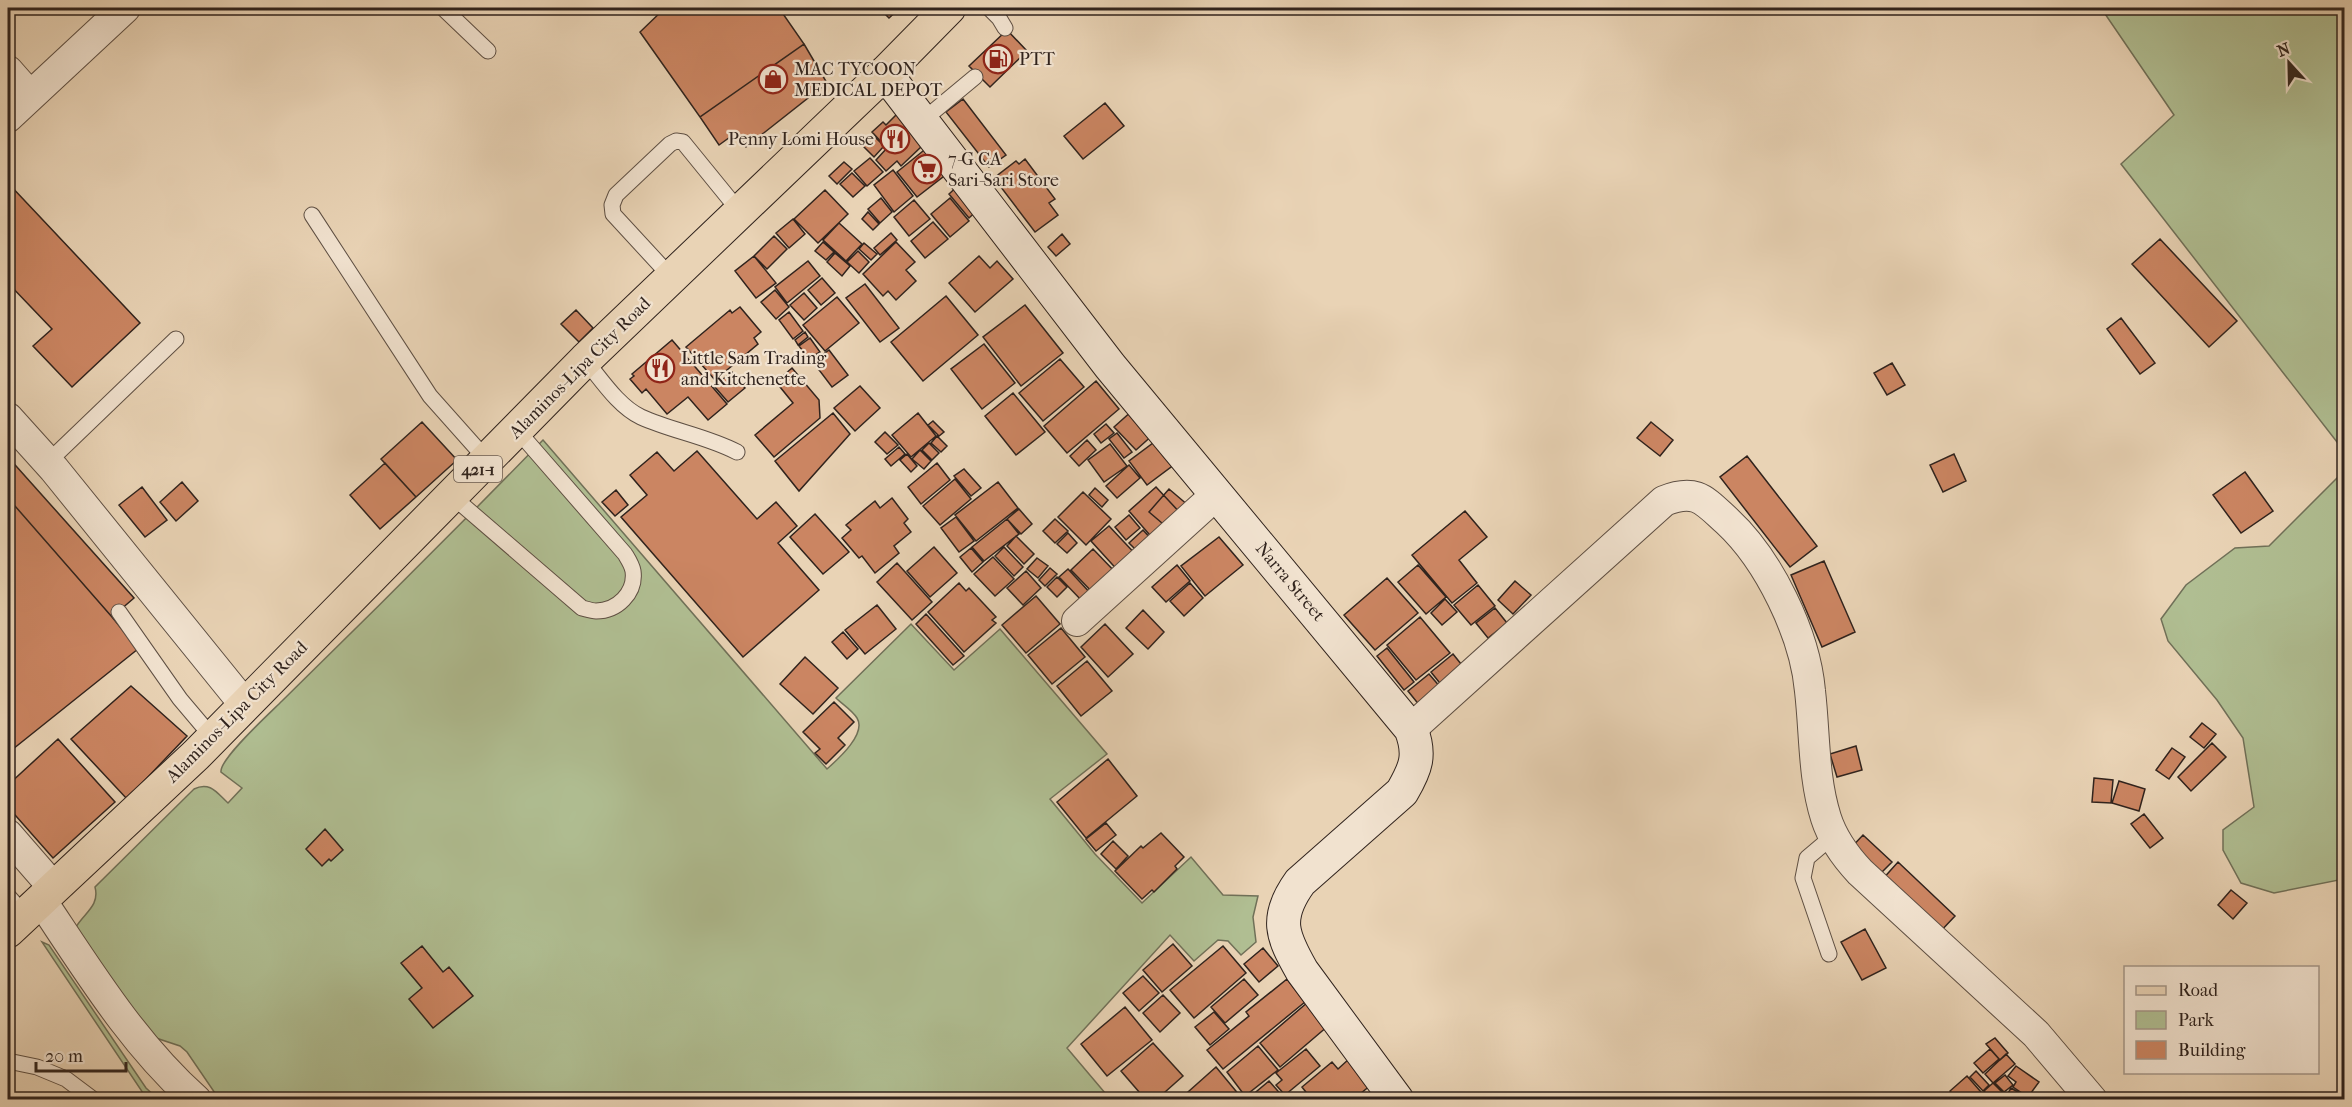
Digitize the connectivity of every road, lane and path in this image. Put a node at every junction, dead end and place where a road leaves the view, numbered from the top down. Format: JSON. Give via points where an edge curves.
{"nodes":[{"id":1,"x":125,"y":8,"type":"edge"},
{"id":2,"x":443,"y":8,"type":"edge"},
{"id":3,"x":949,"y":8,"type":"edge"},
{"id":4,"x":989,"y":8,"type":"edge"},
{"id":5,"x":1005,"y":28,"type":"dead end"},
{"id":6,"x":488,"y":51,"type":"dead end"},
{"id":7,"x":8,"y":71,"type":"edge"},
{"id":8,"x":885,"y":73,"type":"junction"},
{"id":9,"x":975,"y":77,"type":"dead end"},
{"id":10,"x":30,"y":96,"type":"junction"},
{"id":11,"x":8,"y":117,"type":"edge"},
{"id":12,"x":922,"y":121,"type":"junction"},
{"id":13,"x":740,"y":212,"type":"junction"},
{"id":14,"x":312,"y":215,"type":"dead end"},
{"id":15,"x":672,"y":278,"type":"junction"},
{"id":16,"x":176,"y":339,"type":"dead end"},
{"id":17,"x":585,"y":360,"type":"junction"},
{"id":18,"x":8,"y":418,"type":"edge"},
{"id":19,"x":517,"y":430,"type":"junction"},
{"id":20,"x":737,"y":452,"type":"dead end"},
{"id":21,"x":487,"y":460,"type":"junction"},
{"id":22,"x":48,"y":462,"type":"junction"},
{"id":23,"x":1217,"y":494,"type":"junction"},
{"id":24,"x":452,"y":496,"type":"junction"},
{"id":25,"x":119,"y":612,"type":"dead end"},
{"id":26,"x":1077,"y":621,"type":"dead end"},
{"id":27,"x":245,"y":705,"type":"junction"},
{"id":28,"x":1411,"y":729,"type":"junction"},
{"id":29,"x":213,"y":738,"type":"junction"},
{"id":30,"x":8,"y":836,"type":"edge"},
{"id":31,"x":1833,"y":836,"type":"junction"},
{"id":32,"x":27,"y":906,"type":"edge"},
{"id":33,"x":1829,"y":954,"type":"dead end"},
{"id":34,"x":8,"y":1061,"type":"edge"},
{"id":35,"x":191,"y":1096,"type":"edge"},
{"id":36,"x":94,"y":1100,"type":"edge"},
{"id":37,"x":1397,"y":1100,"type":"edge"},
{"id":38,"x":2091,"y":1100,"type":"edge"}],
"edges":[{"from":1,"to":10,"type":"street"},
{"from":2,"to":6,"type":"lane"},
{"from":3,"to":8,"type":"main road","name":"Alaminos-Lipa City Road","number":"421-1"},
{"from":4,"to":5,"type":"lane"},
{"from":7,"to":10,"type":"street"},
{"from":8,"to":12,"type":"street","name":"Narra Street"},
{"from":8,"to":13,"type":"main road","name":"Alaminos-Lipa City Road","number":"421-1"},
{"from":9,"to":12,"type":"lane"},
{"from":10,"to":11,"type":"street"},
{"from":12,"to":23,"type":"street","name":"Narra Street","via":[[1110,366]]},
{"from":13,"to":15,"type":"main road","name":"Alaminos-Lipa City Road","number":"421-1"},
{"from":13,"to":15,"type":"lane","via":[[679,141],[670,144],[616,195],[613,214]]},
{"from":14,"to":21,"type":"lane","via":[[430,396]]},
{"from":15,"to":17,"type":"main road","name":"Alaminos-Lipa City Road","number":"421-1"},
{"from":16,"to":22,"type":"lane"},
{"from":17,"to":19,"type":"main road","name":"Alaminos-Lipa City Road","number":"421-1"},
{"from":17,"to":20,"type":"lane","via":[[613,393],[640,416]]},
{"from":18,"to":22,"type":"street"},
{"from":19,"to":21,"type":"main road","name":"Alaminos-Lipa City Road","number":"421-1"},
{"from":19,"to":24,"type":"lane","via":[[625,554],[633,583],[627,596],[615,606],[596,611],[582,608]]},
{"from":21,"to":24,"type":"main road","name":"Alaminos-Lipa City Road","number":"421-1"},
{"from":22,"to":27,"type":"street"},
{"from":23,"to":26,"type":"street"},
{"from":23,"to":28,"type":"street","name":"Narra Street"},
{"from":24,"to":27,"type":"main road","name":"Alaminos-Lipa City Road","number":"421-1"},
{"from":25,"to":29,"type":"lane","via":[[180,699]]},
{"from":27,"to":29,"type":"main road","name":"Alaminos-Lipa City Road","number":"421-1"},
{"from":28,"to":31,"type":"street","via":[[1664,501],[1681,494],[1695,495],[1745,538],[1775,583],[1789,616],[1804,656],[1819,793]]},
{"from":28,"to":37,"type":"street","name":"Narra Street","via":[[1417,744],[1417,760],[1402,792],[1299,882],[1287,900],[1282,925],[1289,949],[1302,971]]},
{"from":29,"to":32,"type":"main road","name":"Alaminos-Lipa City Road","number":"421-1"},
{"from":30,"to":32,"type":"street"},
{"from":31,"to":33,"type":"lane","via":[[1807,858],[1803,878]]},
{"from":31,"to":38,"type":"street","via":[[1860,872],[2036,1034]]},
{"from":32,"to":35,"type":"street","via":[[161,1066]]},
{"from":34,"to":36,"type":"lane","via":[[66,1079]]}]}
